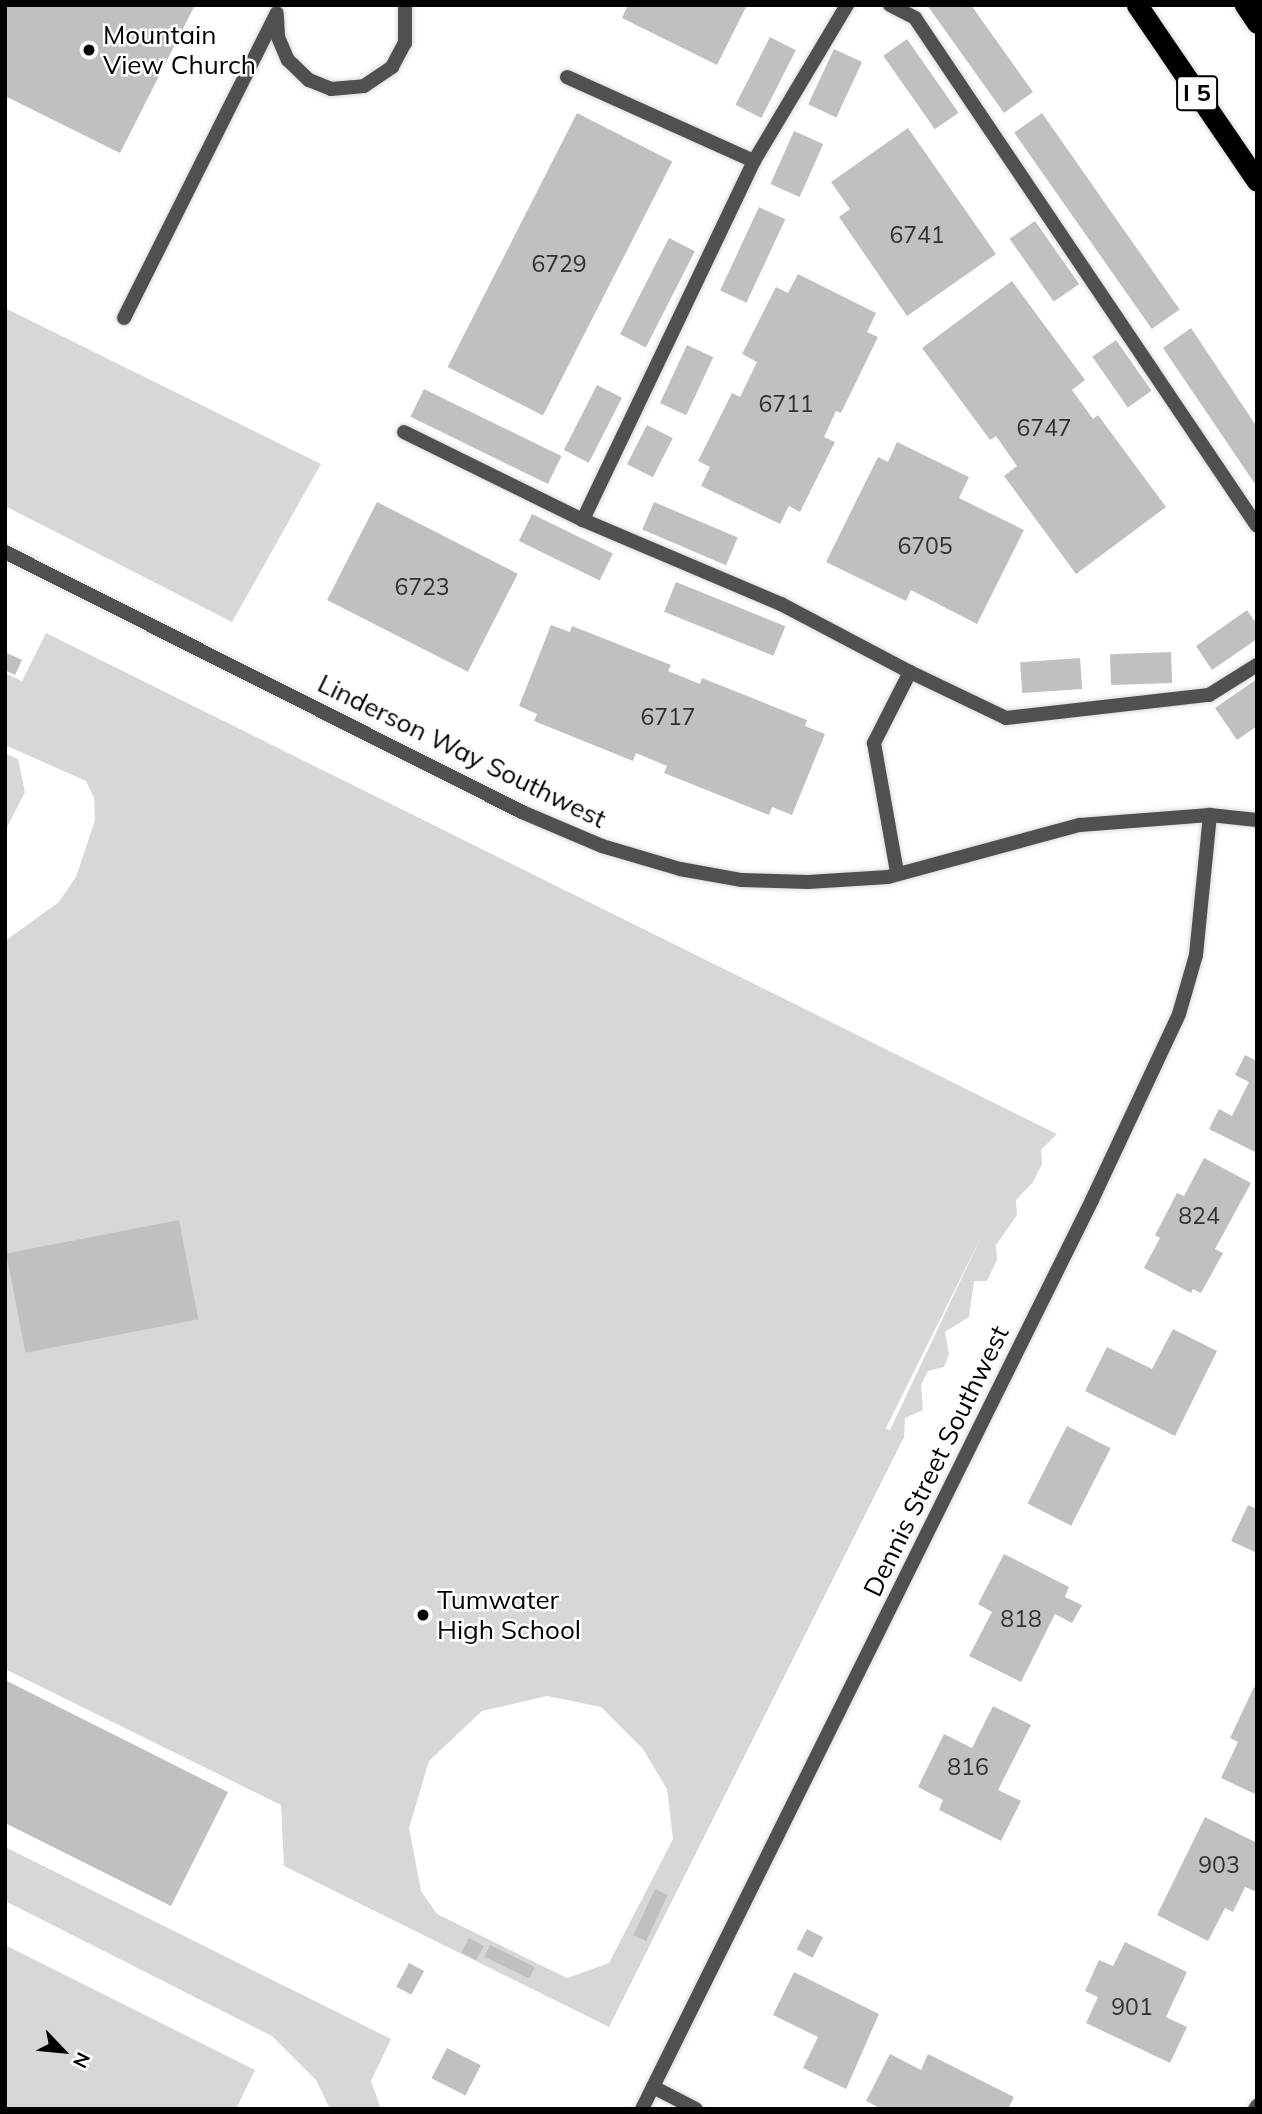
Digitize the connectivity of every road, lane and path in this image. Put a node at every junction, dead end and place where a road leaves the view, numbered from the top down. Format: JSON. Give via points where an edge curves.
{"nodes":[{"id":1,"x":405,"y":5,"type":"edge"},
{"id":2,"x":847,"y":5,"type":"edge"},
{"id":3,"x":890,"y":5,"type":"edge"},
{"id":4,"x":1137,"y":5,"type":"edge"},
{"id":5,"x":1245,"y":5,"type":"edge"},
{"id":6,"x":278,"y":9,"type":"edge"},
{"id":7,"x":1257,"y":23,"type":"edge"},
{"id":8,"x":568,"y":77,"type":"dead end"},
{"id":9,"x":754,"y":161,"type":"junction"},
{"id":10,"x":1257,"y":181,"type":"edge"},
{"id":11,"x":124,"y":318,"type":"dead end"},
{"id":12,"x":404,"y":432,"type":"dead end"},
{"id":13,"x":583,"y":520,"type":"junction"},
{"id":14,"x":1257,"y":526,"type":"edge"},
{"id":15,"x":5,"y":552,"type":"edge"},
{"id":16,"x":1257,"y":665,"type":"edge"},
{"id":17,"x":910,"y":672,"type":"junction"},
{"id":18,"x":1210,"y":815,"type":"junction"},
{"id":19,"x":1257,"y":820,"type":"edge"},
{"id":20,"x":897,"y":872,"type":"junction"},
{"id":21,"x":653,"y":2087,"type":"junction"},
{"id":22,"x":642,"y":2109,"type":"edge"},
{"id":23,"x":696,"y":2109,"type":"edge"}],
"edges":[{"from":1,"to":6,"type":"street","via":[[407,36],[392,67],[364,86],[331,89],[309,80],[288,60],[278,37]]},
{"from":2,"to":9,"type":"street"},
{"from":3,"to":14,"type":"street","via":[[915,18]]},
{"from":4,"to":10,"type":"highway","number":"I 5"},
{"from":5,"to":7,"type":"highway"},
{"from":6,"to":11,"type":"street"},
{"from":8,"to":9,"type":"street"},
{"from":9,"to":13,"type":"street"},
{"from":12,"to":13,"type":"street"},
{"from":13,"to":17,"type":"street","via":[[780,604]]},
{"from":15,"to":20,"type":"street","name":"Linderson Way Southwest","via":[[522,812],[602,846],[680,869],[743,880],[808,883]]},
{"from":16,"to":17,"type":"street","via":[[1209,695],[1006,718]]},
{"from":17,"to":20,"type":"street","via":[[874,743]]},
{"from":18,"to":19,"type":"street","name":"Linderson Way Southwest"},
{"from":18,"to":20,"type":"street","name":"Linderson Way Southwest","via":[[1080,825]]},
{"from":18,"to":21,"type":"street","name":"Dennis Street Southwest","via":[[1196,955],[1179,1014],[1093,1200]]},
{"from":21,"to":22,"type":"street","name":"Dennis Street Southwest"},
{"from":21,"to":23,"type":"street"}]}
